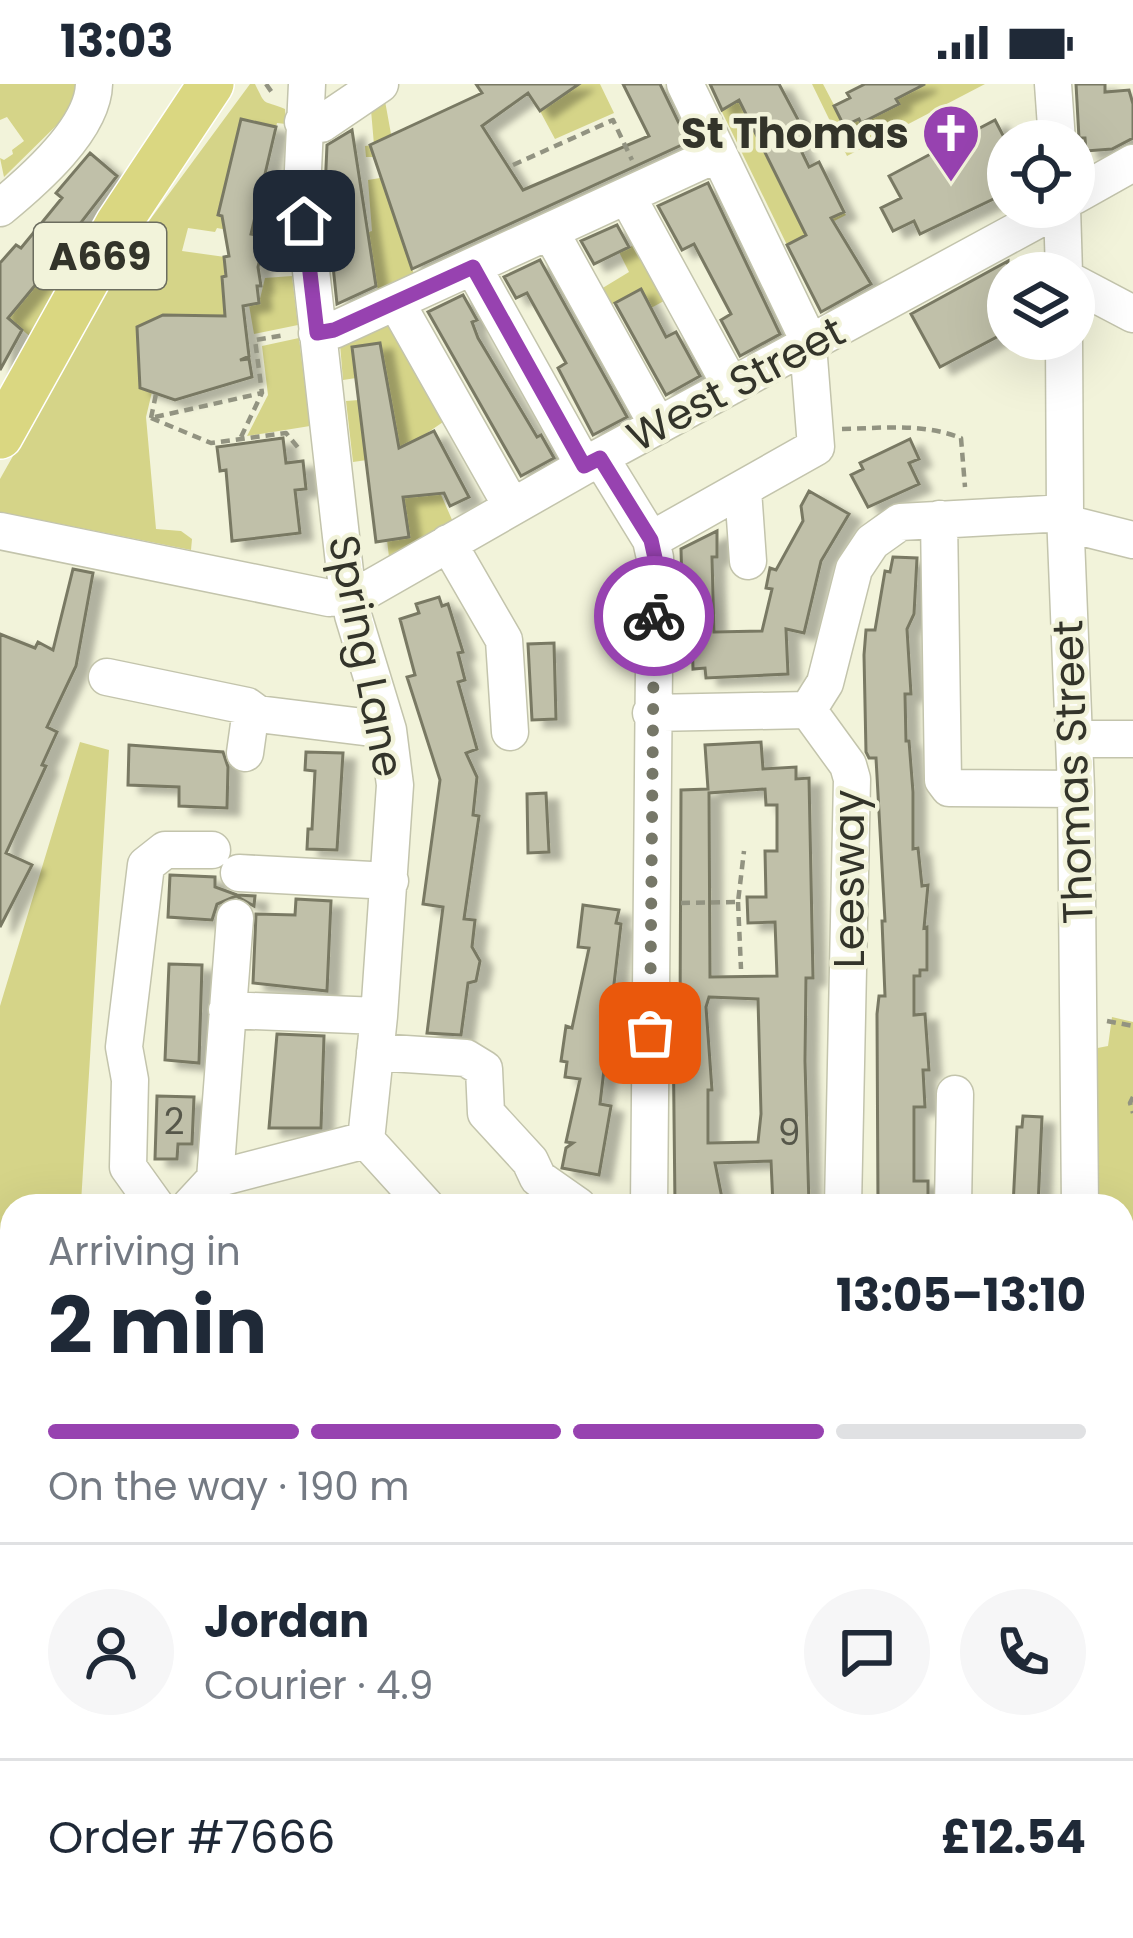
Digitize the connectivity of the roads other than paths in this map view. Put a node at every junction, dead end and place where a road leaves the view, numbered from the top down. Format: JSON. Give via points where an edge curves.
{"nodes":[{"id":1,"x":94,"y":84,"type":"edge"},
{"id":2,"x":211,"y":84,"type":"edge"},
{"id":3,"x":380,"y":84,"type":"edge"},
{"id":4,"x":685,"y":84,"type":"edge"},
{"id":5,"x":1053,"y":84,"type":"edge"},
{"id":6,"x":290,"y":89,"type":"edge"},
{"id":7,"x":1056,"y":120,"type":"edge"},
{"id":8,"x":302,"y":122,"type":"junction"},
{"id":9,"x":717,"y":154,"type":"junction"},
{"id":10,"x":1133,"y":164,"type":"edge"},
{"id":11,"x":1095,"y":185,"type":"edge"},
{"id":12,"x":633,"y":186,"type":"junction"},
{"id":13,"x":0,"y":208,"type":"edge"},
{"id":14,"x":1022,"y":228,"type":"edge"},
{"id":15,"x":550,"y":231,"type":"junction"},
{"id":16,"x":473,"y":267,"type":"junction"},
{"id":17,"x":1095,"y":294,"type":"edge"},
{"id":18,"x":396,"y":302,"type":"junction"},
{"id":19,"x":1133,"y":314,"type":"edge"},
{"id":20,"x":310,"y":332,"type":"junction"},
{"id":21,"x":808,"y":345,"type":"junction"},
{"id":22,"x":1064,"y":360,"type":"edge"},
{"id":23,"x":731,"y":386,"type":"junction"},
{"id":24,"x":658,"y":426,"type":"junction"},
{"id":25,"x":0,"y":436,"type":"edge"},
{"id":26,"x":592,"y":462,"type":"junction"},
{"id":27,"x":743,"y":490,"type":"junction"},
{"id":28,"x":512,"y":507,"type":"junction"},
{"id":29,"x":953,"y":517,"type":"junction"},
{"id":30,"x":1065,"y":518,"type":"junction"},
{"id":31,"x":0,"y":531,"type":"edge"},
{"id":32,"x":651,"y":540,"type":"junction"},
{"id":33,"x":1133,"y":540,"type":"edge"},
{"id":34,"x":448,"y":543,"type":"junction"},
{"id":35,"x":748,"y":561,"type":"dead end"},
{"id":36,"x":348,"y":596,"type":"junction"},
{"id":37,"x":107,"y":677,"type":"dead end"},
{"id":38,"x":808,"y":710,"type":"junction"},
{"id":39,"x":651,"y":713,"type":"junction"},
{"id":40,"x":258,"y":714,"type":"junction"},
{"id":41,"x":388,"y":730,"type":"junction"},
{"id":42,"x":510,"y":732,"type":"dead end"},
{"id":43,"x":1074,"y":739,"type":"junction"},
{"id":44,"x":1133,"y":740,"type":"edge"},
{"id":45,"x":245,"y":753,"type":"dead end"},
{"id":46,"x":1076,"y":789,"type":"junction"},
{"id":47,"x":389,"y":881,"type":"junction"},
{"id":48,"x":235,"y":918,"type":"dead end"},
{"id":49,"x":227,"y":1010,"type":"junction"},
{"id":50,"x":377,"y":1034,"type":"junction"},
{"id":51,"x":955,"y":1094,"type":"dead end"},
{"id":52,"x":366,"y":1140,"type":"junction"},
{"id":53,"x":203,"y":1192,"type":"edge"},
{"id":54,"x":147,"y":1194,"type":"edge"},
{"id":55,"x":415,"y":1194,"type":"edge"},
{"id":56,"x":561,"y":1194,"type":"edge"},
{"id":57,"x":649,"y":1194,"type":"edge"},
{"id":58,"x":843,"y":1194,"type":"edge"},
{"id":59,"x":953,"y":1194,"type":"edge"},
{"id":60,"x":1080,"y":1194,"type":"edge"}],
"edges":[{"from":1,"to":13,"type":"street","via":[[89,112]]},
{"from":2,"to":25,"type":"main road","number":"A669","via":[[118,224]]},
{"from":3,"to":8,"type":"street","via":[[320,124]]},
{"from":4,"to":9,"type":"street"},
{"from":5,"to":7,"type":"street"},
{"from":6,"to":8,"type":"street","name":"Spring Lane"},
{"from":8,"to":20,"type":"street","name":"Spring Lane"},
{"from":9,"to":12,"type":"street"},
{"from":9,"to":21,"type":"street"},
{"from":10,"to":11,"type":"street"},
{"from":12,"to":15,"type":"street"},
{"from":12,"to":23,"type":"street"},
{"from":14,"to":21,"type":"street","name":"West Street"},
{"from":15,"to":16,"type":"street"},
{"from":15,"to":24,"type":"street"},
{"from":16,"to":18,"type":"street"},
{"from":16,"to":26,"type":"street"},
{"from":17,"to":19,"type":"street"},
{"from":18,"to":20,"type":"street","via":[[334,330]]},
{"from":18,"to":28,"type":"street"},
{"from":20,"to":36,"type":"street","name":"Spring Lane"},
{"from":21,"to":23,"type":"street","name":"West Street"},
{"from":21,"to":27,"type":"street","via":[[814,438]]},
{"from":22,"to":30,"type":"street","name":"Thomas Street"},
{"from":23,"to":24,"type":"street","name":"West Street"},
{"from":24,"to":26,"type":"street","name":"West Street"},
{"from":26,"to":28,"type":"street","name":"West Street"},
{"from":26,"to":32,"type":"street"},
{"from":27,"to":32,"type":"street"},
{"from":27,"to":35,"type":"street"},
{"from":28,"to":34,"type":"street","name":"West Street"},
{"from":29,"to":30,"type":"street"},
{"from":29,"to":38,"type":"street","via":[[901,522],[872,542],[854,569],[825,683]]},
{"from":29,"to":46,"type":"street","via":[[943,779],[949,788]]},
{"from":30,"to":33,"type":"street"},
{"from":30,"to":43,"type":"street","name":"Thomas Street"},
{"from":31,"to":36,"type":"street"},
{"from":32,"to":39,"type":"street"},
{"from":34,"to":36,"type":"street","name":"West Street"},
{"from":34,"to":42,"type":"street","via":[[504,640]]},
{"from":36,"to":41,"type":"street","name":"Spring Lane"},
{"from":37,"to":40,"type":"street"},
{"from":38,"to":39,"type":"street"},
{"from":38,"to":58,"type":"street","name":"Leesway","via":[[852,779]]},
{"from":39,"to":57,"type":"street"},
{"from":40,"to":41,"type":"street"},
{"from":40,"to":45,"type":"street","via":[[250,717]]},
{"from":41,"to":47,"type":"street","name":"Spring Lane","via":[[395,785]]},
{"from":43,"to":44,"type":"street"},
{"from":43,"to":46,"type":"street","name":"Thomas Street"},
{"from":46,"to":60,"type":"street","name":"Thomas Street"},
{"from":47,"to":50,"type":"street","name":"Spring Lane"},
{"from":47,"to":54,"type":"street","via":[[165,850],[146,866],[124,1047],[128,1167]]},
{"from":48,"to":49,"type":"street"},
{"from":49,"to":50,"type":"street"},
{"from":49,"to":53,"type":"street"},
{"from":50,"to":52,"type":"street","name":"Spring Lane"},
{"from":50,"to":56,"type":"street","via":[[484,1069],[486,1113]]},
{"from":51,"to":59,"type":"street"},
{"from":52,"to":53,"type":"street"},
{"from":52,"to":55,"type":"street"}]}
